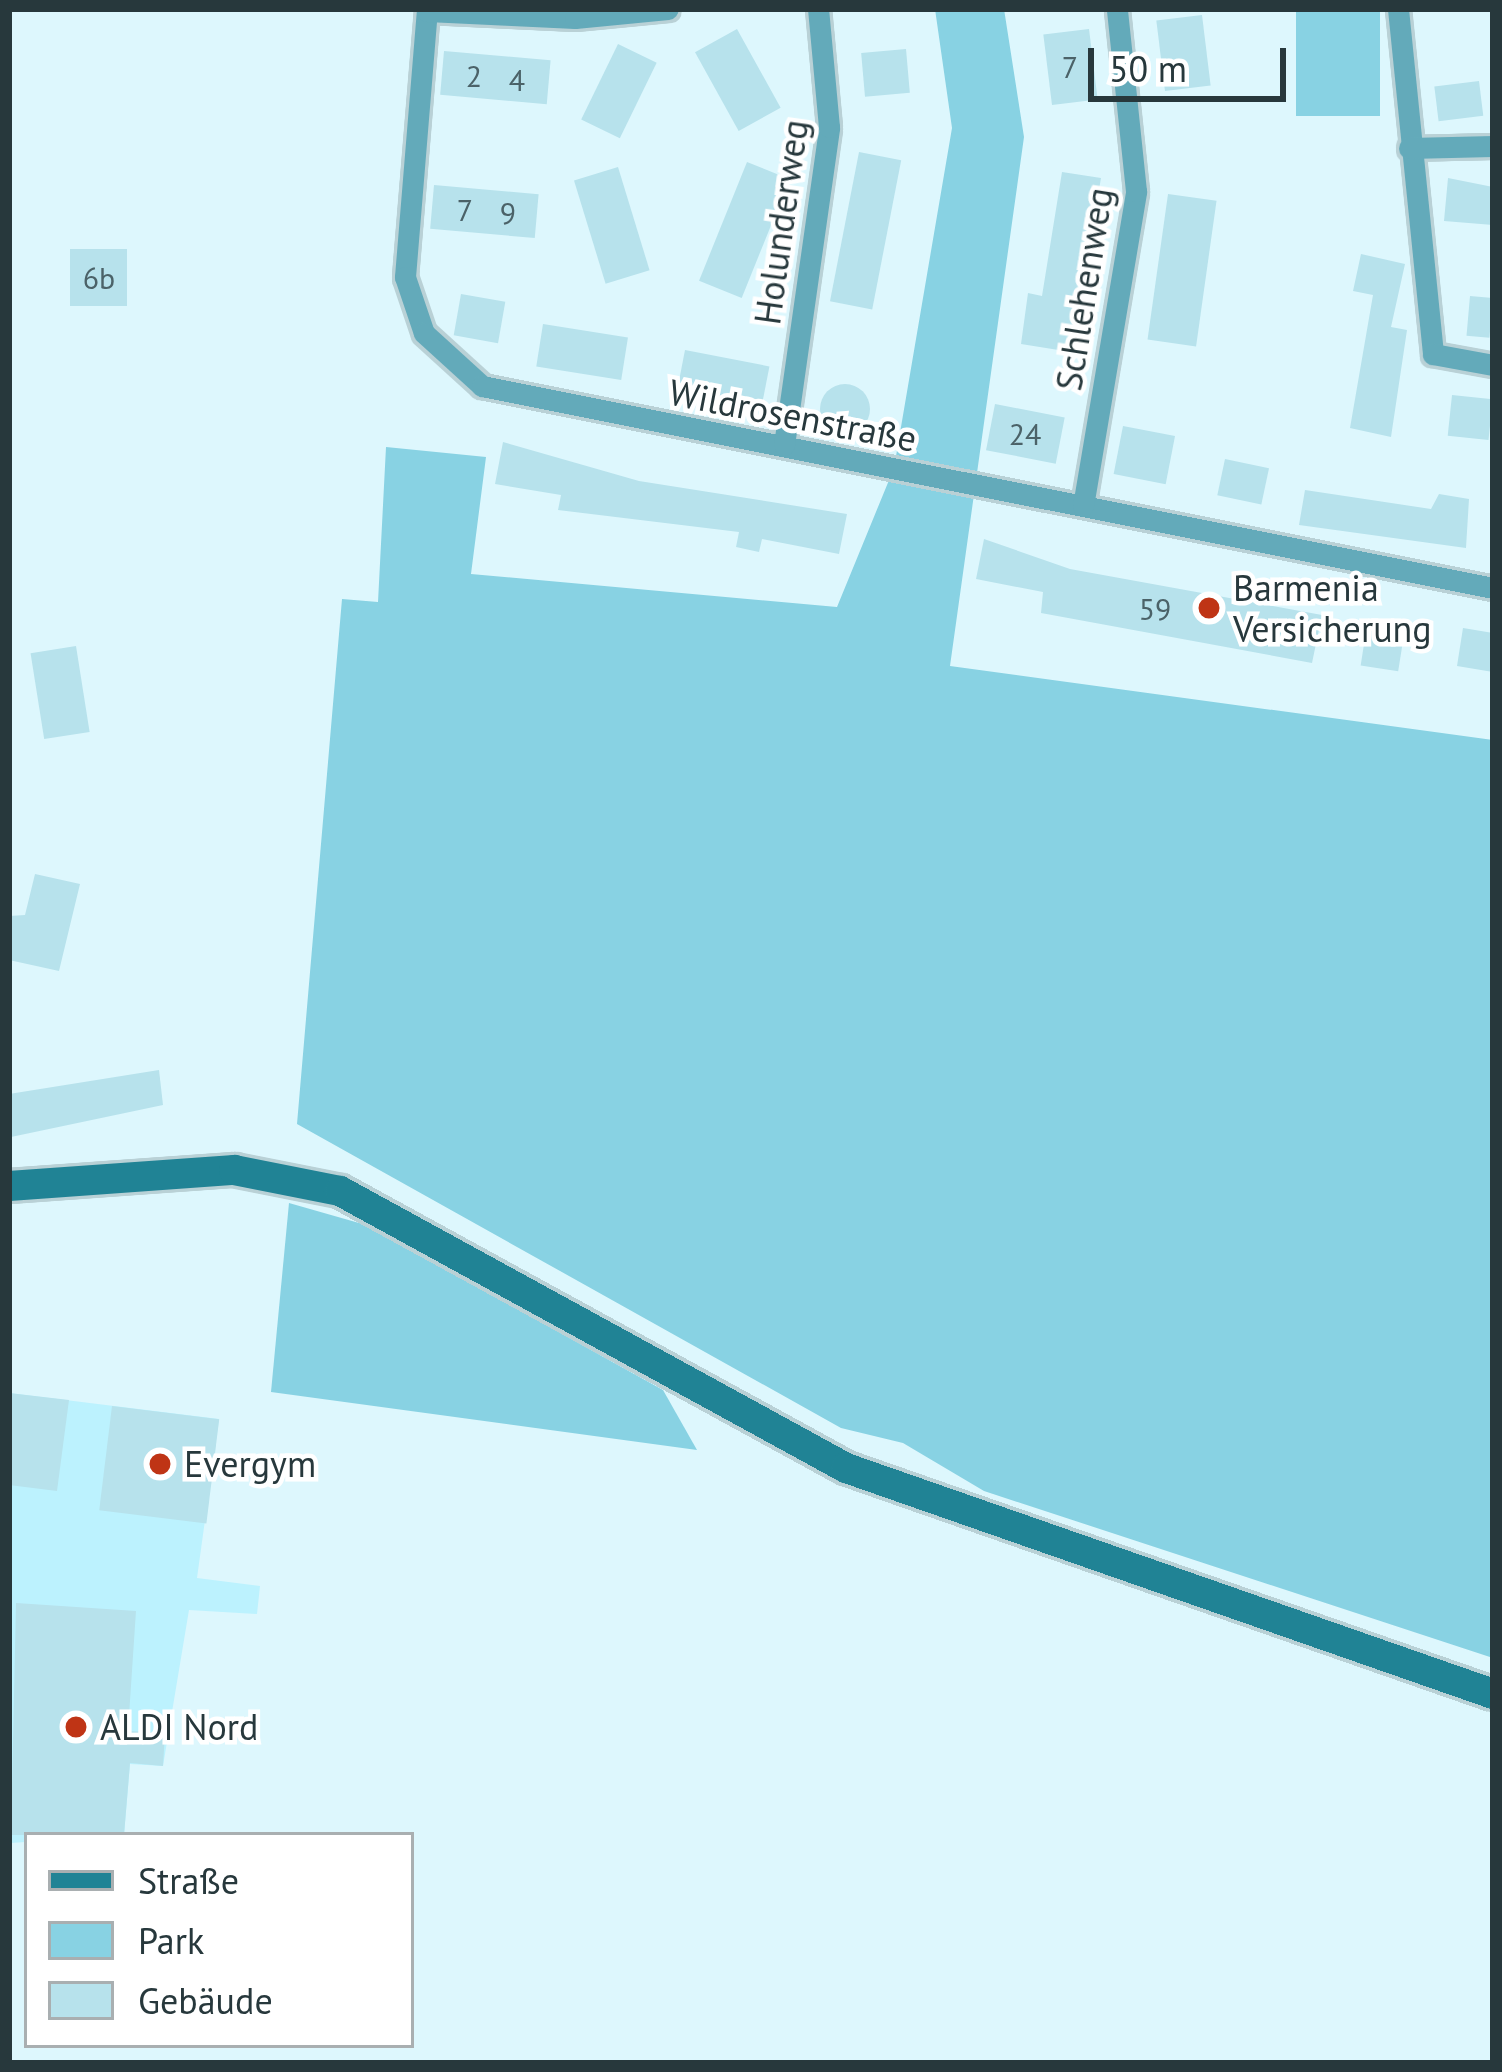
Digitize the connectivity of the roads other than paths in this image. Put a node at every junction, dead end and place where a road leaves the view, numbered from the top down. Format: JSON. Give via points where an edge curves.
{"nodes":[{"id":1,"x":668,"y":9,"type":"edge"},
{"id":2,"x":818,"y":9,"type":"edge"},
{"id":3,"x":1117,"y":9,"type":"edge"},
{"id":4,"x":1398,"y":9,"type":"edge"},
{"id":5,"x":427,"y":10,"type":"edge"},
{"id":6,"x":1493,"y":146,"type":"edge"},
{"id":7,"x":1409,"y":148,"type":"junction"},
{"id":8,"x":1493,"y":365,"type":"edge"},
{"id":9,"x":784,"y":446,"type":"junction"},
{"id":10,"x":1083,"y":506,"type":"junction"},
{"id":11,"x":1493,"y":588,"type":"edge"},
{"id":12,"x":9,"y":1186,"type":"edge"},
{"id":13,"x":1493,"y":1694,"type":"edge"}],
"edges":[{"from":1,"to":5,"type":"street","via":[[575,18]]},
{"from":2,"to":9,"type":"street","name":"Holunderweg","via":[[830,127]]},
{"from":3,"to":10,"type":"street","name":"Schlehenweg","via":[[1136,191]]},
{"from":4,"to":7,"type":"street"},
{"from":5,"to":9,"type":"street","name":"Wildrosenstraße","via":[[405,277],[446,363],[517,396]]},
{"from":6,"to":7,"type":"street"},
{"from":7,"to":8,"type":"street","via":[[1432,354]]},
{"from":9,"to":10,"type":"street","name":"Wildrosenstraße"},
{"from":10,"to":11,"type":"street","name":"Wildrosenstraße"},
{"from":12,"to":13,"type":"main road","via":[[234,1170],[340,1191],[846,1468]]}]}
